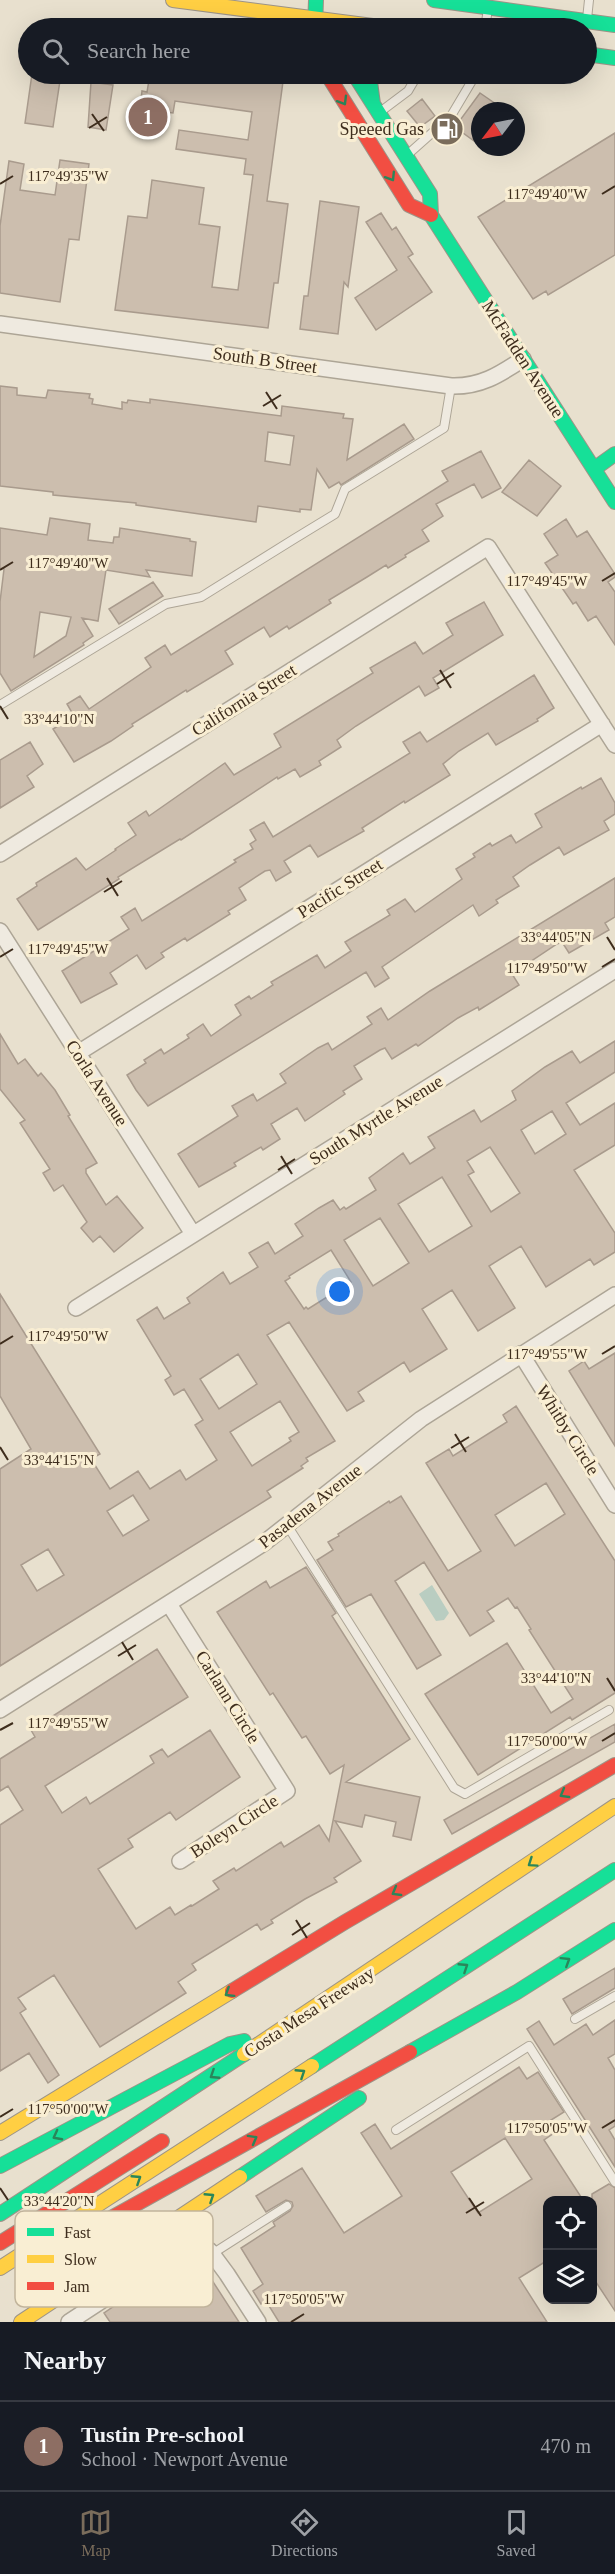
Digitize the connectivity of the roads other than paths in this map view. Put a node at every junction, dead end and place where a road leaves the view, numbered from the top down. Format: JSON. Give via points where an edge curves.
{"nodes":[{"id":1,"x":173,"y":0,"type":"edge"},
{"id":2,"x":316,"y":0,"type":"edge"},
{"id":3,"x":434,"y":0,"type":"edge"},
{"id":4,"x":589,"y":0,"type":"edge"},
{"id":5,"x":488,"y":4,"type":"edge"},
{"id":6,"x":277,"y":18,"type":"edge"},
{"id":7,"x":317,"y":18,"type":"edge"},
{"id":8,"x":569,"y":18,"type":"edge"},
{"id":9,"x":586,"y":18,"type":"edge"},
{"id":10,"x":597,"y":23,"type":"edge"},
{"id":11,"x":615,"y":25,"type":"edge"},
{"id":12,"x":597,"y":56,"type":"edge"},
{"id":13,"x":615,"y":58,"type":"edge"},
{"id":14,"x":333,"y":84,"type":"edge"},
{"id":15,"x":360,"y":84,"type":"edge"},
{"id":16,"x":371,"y":84,"type":"edge"},
{"id":17,"x":412,"y":84,"type":"edge"},
{"id":18,"x":470,"y":84,"type":"edge"},
{"id":19,"x":376,"y":108,"type":"junction"},
{"id":20,"x":406,"y":156,"type":"junction"},
{"id":21,"x":431,"y":216,"type":"junction"},
{"id":22,"x":0,"y":324,"type":"edge"},
{"id":23,"x":523,"y":359,"type":"junction"},
{"id":24,"x":451,"y":386,"type":"junction"},
{"id":25,"x":615,"y":454,"type":"edge"},
{"id":26,"x":594,"y":469,"type":"junction"},
{"id":27,"x":615,"y":502,"type":"edge"},
{"id":28,"x":0,"y":705,"type":"edge"},
{"id":29,"x":602,"y":724,"type":"junction"},
{"id":30,"x":615,"y":745,"type":"edge"},
{"id":31,"x":0,"y":854,"type":"edge"},
{"id":32,"x":0,"y":931,"type":"edge"},
{"id":33,"x":615,"y":970,"type":"edge"},
{"id":34,"x":78,"y":1053,"type":"junction"},
{"id":35,"x":193,"y":1234,"type":"junction"},
{"id":36,"x":615,"y":1295,"type":"edge"},
{"id":37,"x":76,"y":1308,"type":"dead end"},
{"id":38,"x":521,"y":1354,"type":"junction"},
{"id":39,"x":615,"y":1505,"type":"edge"},
{"id":40,"x":287,"y":1525,"type":"junction"},
{"id":41,"x":169,"y":1604,"type":"junction"},
{"id":42,"x":0,"y":1710,"type":"edge"},
{"id":43,"x":609,"y":1710,"type":"dead end"},
{"id":44,"x":615,"y":1765,"type":"edge"},
{"id":45,"x":287,"y":1791,"type":"joint"},
{"id":46,"x":615,"y":1806,"type":"edge"},
{"id":47,"x":615,"y":1856,"type":"edge"},
{"id":48,"x":180,"y":1861,"type":"dead end"},
{"id":49,"x":615,"y":1870,"type":"edge"},
{"id":50,"x":615,"y":1930,"type":"edge"},
{"id":51,"x":473,"y":1945,"type":"dead end"},
{"id":52,"x":517,"y":1992,"type":"junction"},
{"id":53,"x":615,"y":1996,"type":"edge"},
{"id":54,"x":575,"y":2019,"type":"dead end"},
{"id":55,"x":280,"y":2031,"type":"junction"},
{"id":56,"x":396,"y":2130,"type":"dead end"},
{"id":57,"x":0,"y":2133,"type":"edge"},
{"id":58,"x":169,"y":2136,"type":"dead end"},
{"id":59,"x":0,"y":2166,"type":"edge"},
{"id":60,"x":615,"y":2182,"type":"edge"},
{"id":61,"x":287,"y":2206,"type":"dead end"},
{"id":62,"x":51,"y":2211,"type":"edge"},
{"id":63,"x":88,"y":2211,"type":"edge"},
{"id":64,"x":125,"y":2211,"type":"edge"},
{"id":65,"x":188,"y":2211,"type":"edge"},
{"id":66,"x":0,"y":2214,"type":"edge"},
{"id":67,"x":15,"y":2234,"type":"edge"},
{"id":68,"x":0,"y":2243,"type":"edge"},
{"id":69,"x":213,"y":2253,"type":"edge"},
{"id":70,"x":213,"y":2255,"type":"edge"},
{"id":71,"x":15,"y":2258,"type":"edge"},
{"id":72,"x":0,"y":2268,"type":"edge"},
{"id":73,"x":15,"y":2272,"type":"edge"},
{"id":74,"x":0,"y":2280,"type":"edge"},
{"id":75,"x":44,"y":2307,"type":"edge"},
{"id":76,"x":92,"y":2307,"type":"edge"},
{"id":77,"x":21,"y":2322,"type":"edge"},
{"id":78,"x":69,"y":2322,"type":"edge"},
{"id":79,"x":258,"y":2322,"type":"edge"}],
"edges":[{"from":1,"to":6,"type":"main road"},
{"from":2,"to":7,"type":"main road"},
{"from":3,"to":5,"type":"main road"},
{"from":4,"to":9,"type":"lane"},
{"from":5,"to":8,"type":"main road"},
{"from":10,"to":11,"type":"main road"},
{"from":12,"to":13,"type":"main road"},
{"from":14,"to":21,"type":"main road","name":"McFadden Avenue","one_way":true,"via":[[409,205]]},
{"from":15,"to":19,"type":"main road","name":"McFadden Avenue"},
{"from":16,"to":19,"type":"main road"},
{"from":17,"to":19,"type":"lane","via":[[408,91]]},
{"from":18,"to":20,"type":"lane","via":[[451,116]]},
{"from":19,"to":20,"type":"main road","name":"McFadden Avenue"},
{"from":20,"to":21,"type":"main road","name":"McFadden Avenue","via":[[430,194]]},
{"from":21,"to":23,"type":"main road","name":"McFadden Avenue"},
{"from":22,"to":24,"type":"street","name":"South B Street"},
{"from":23,"to":24,"type":"street","name":"South B Street","via":[[492,380]]},
{"from":23,"to":26,"type":"main road","name":"McFadden Avenue"},
{"from":24,"to":28,"type":"lane","via":[[444,428],[345,489],[335,514],[201,597],[166,604]]},
{"from":25,"to":26,"type":"main road"},
{"from":26,"to":27,"type":"main road","name":"McFadden Avenue"},
{"from":29,"to":30,"type":"street"},
{"from":29,"to":31,"type":"street","name":"California Street","via":[[488,547]]},
{"from":29,"to":34,"type":"street","name":"Pacific Street"},
{"from":32,"to":34,"type":"street","name":"Corla Avenue"},
{"from":33,"to":35,"type":"street","name":"South Myrtle Avenue"},
{"from":34,"to":35,"type":"street","name":"Corla Avenue"},
{"from":35,"to":37,"type":"street","name":"South Myrtle Avenue"},
{"from":36,"to":38,"type":"street","name":"Pasadena Avenue"},
{"from":38,"to":39,"type":"street","name":"Whitby Circle"},
{"from":38,"to":40,"type":"street","name":"Pasadena Avenue","via":[[421,1419]]},
{"from":40,"to":41,"type":"street","name":"Pasadena Avenue"},
{"from":40,"to":43,"type":"lane","via":[[454,1788],[465,1794]]},
{"from":41,"to":42,"type":"street","name":"Pasadena Avenue"},
{"from":41,"to":45,"type":"street","name":"Carlann Circle"},
{"from":44,"to":57,"type":"main road","one_way":true,"via":[[345,1922]]},
{"from":45,"to":48,"type":"street","name":"Boleyn Circle"},
{"from":46,"to":55,"type":"main road","name":"Costa Mesa Freeway","one_way":true},
{"from":47,"to":51,"type":"main road"},
{"from":63,"to":49,"type":"main road","one_way":true},
{"from":52,"to":50,"type":"main road","one_way":true},
{"from":64,"to":52,"type":"main road","one_way":true},
{"from":65,"to":52,"type":"main road","one_way":true},
{"from":53,"to":54,"type":"lane"},
{"from":55,"to":59,"type":"main road","one_way":true,"via":[[230,2044]]},
{"from":55,"to":66,"type":"main road","name":"Costa Mesa Freeway","one_way":true},
{"from":56,"to":60,"type":"lane","via":[[529,2046]]},
{"from":58,"to":62,"type":"main road"},
{"from":61,"to":69,"type":"lane"},
{"from":67,"to":68,"type":"main road"},
{"from":70,"to":79,"type":"street"},
{"from":72,"to":71,"type":"main road","one_way":true},
{"from":74,"to":73,"type":"main road","one_way":true},
{"from":77,"to":75,"type":"main road","one_way":true},
{"from":76,"to":78,"type":"street"}]}
